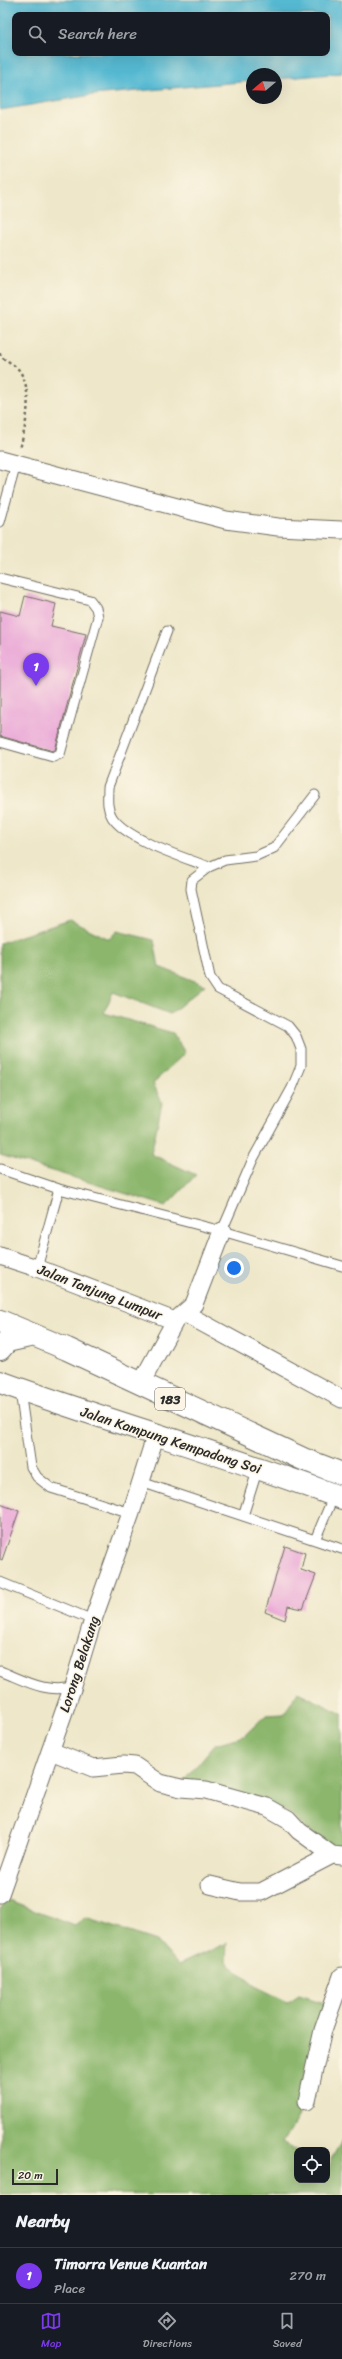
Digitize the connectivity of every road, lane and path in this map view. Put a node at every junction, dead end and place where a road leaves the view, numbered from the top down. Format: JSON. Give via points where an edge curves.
{"nodes":[{"id":1,"x":0,"y":353,"type":"edge"},
{"id":2,"x":0,"y":460,"type":"edge"},
{"id":3,"x":16,"y":464,"type":"junction"},
{"id":4,"x":0,"y":522,"type":"edge"},
{"id":5,"x":342,"y":530,"type":"edge"},
{"id":6,"x":0,"y":578,"type":"edge"},
{"id":7,"x":167,"y":631,"type":"dead end"},
{"id":8,"x":0,"y":742,"type":"edge"},
{"id":9,"x":315,"y":794,"type":"dead end"},
{"id":10,"x":210,"y":866,"type":"junction"},
{"id":11,"x":0,"y":1169,"type":"edge"},
{"id":12,"x":59,"y":1189,"type":"junction"},
{"id":13,"x":222,"y":1232,"type":"junction"},
{"id":14,"x":0,"y":1256,"type":"edge"},
{"id":15,"x":342,"y":1266,"type":"edge"},
{"id":16,"x":37,"y":1268,"type":"junction"},
{"id":17,"x":180,"y":1317,"type":"junction"},
{"id":18,"x":0,"y":1321,"type":"edge"},
{"id":19,"x":34,"y":1335,"type":"junction"},
{"id":20,"x":0,"y":1349,"type":"edge"},
{"id":21,"x":6,"y":1381,"type":"edge"},
{"id":22,"x":140,"y":1385,"type":"junction"},
{"id":23,"x":341,"y":1397,"type":"edge"},
{"id":24,"x":156,"y":1434,"type":"junction"},
{"id":25,"x":258,"y":1468,"type":"junction"},
{"id":26,"x":342,"y":1474,"type":"edge"},
{"id":27,"x":141,"y":1482,"type":"junction"},
{"id":28,"x":338,"y":1496,"type":"edge"},
{"id":29,"x":131,"y":1513,"type":"junction"},
{"id":30,"x":243,"y":1516,"type":"junction"},
{"id":31,"x":315,"y":1540,"type":"junction"},
{"id":32,"x":342,"y":1549,"type":"edge"},
{"id":33,"x":0,"y":1582,"type":"edge"},
{"id":34,"x":93,"y":1620,"type":"junction"},
{"id":35,"x":0,"y":1670,"type":"edge"},
{"id":36,"x":74,"y":1686,"type":"junction"},
{"id":37,"x":51,"y":1751,"type":"junction"},
{"id":38,"x":337,"y":1856,"type":"edge"},
{"id":39,"x":210,"y":1885,"type":"dead end"},
{"id":40,"x":0,"y":1894,"type":"edge"},
{"id":41,"x":341,"y":1985,"type":"edge"},
{"id":42,"x":307,"y":2101,"type":"dead end"}],
"edges":[{"from":1,"to":3,"type":"path","via":[[1,357],[19,369],[28,398],[26,425]]},
{"from":2,"to":3,"type":"street"},
{"from":3,"to":4,"type":"lane"},
{"from":3,"to":5,"type":"street","via":[[226,520]]},
{"from":6,"to":8,"type":"lane","via":[[90,600],[96,608],[98,617],[60,754],[53,757]]},
{"from":7,"to":10,"type":"lane","via":[[108,787],[107,804],[111,816],[121,826],[160,849]]},
{"from":9,"to":10,"type":"lane","via":[[274,848],[256,856],[226,860]]},
{"from":10,"to":13,"type":"lane","via":[[192,880],[191,889],[210,977],[218,989],[288,1026],[296,1036],[301,1049],[301,1066],[292,1088],[253,1159]]},
{"from":11,"to":12,"type":"lane"},
{"from":12,"to":13,"type":"lane"},
{"from":12,"to":16,"type":"lane"},
{"from":13,"to":15,"type":"lane"},
{"from":13,"to":17,"type":"street","via":[[194,1304]]},
{"from":14,"to":16,"type":"street","name":"Jalan Tanjung Lumpur"},
{"from":16,"to":17,"type":"street","name":"Jalan Tanjung Lumpur"},
{"from":17,"to":22,"type":"street","name":"Jalan Tanjung Lumpur"},
{"from":17,"to":23,"type":"street"},
{"from":18,"to":19,"type":"highway","name":"Jalan Kampung Kempadang Soi","number":"183"},
{"from":19,"to":20,"type":"highway","via":[[7,1341]]},
{"from":19,"to":22,"type":"highway","name":"Jalan Kampung Kempadang Soi","number":"183"},
{"from":21,"to":24,"type":"highway","name":"Jalan Kampung Kempadang Soi"},
{"from":21,"to":29,"type":"lane","via":[[31,1467],[37,1477],[51,1488]]},
{"from":22,"to":26,"type":"highway","name":"Jalan Kampung Kempadang Soi","number":"183"},
{"from":24,"to":25,"type":"highway","name":"Jalan Kampung Kempadang Soi"},
{"from":24,"to":27,"type":"street","name":"Lorong Belakang"},
{"from":25,"to":28,"type":"highway","name":"Jalan Kampung Kempadang Soi"},
{"from":25,"to":30,"type":"lane"},
{"from":27,"to":29,"type":"street","name":"Lorong Belakang"},
{"from":27,"to":30,"type":"lane"},
{"from":28,"to":31,"type":"lane"},
{"from":29,"to":34,"type":"street","name":"Lorong Belakang"},
{"from":30,"to":31,"type":"lane"},
{"from":31,"to":32,"type":"lane"},
{"from":33,"to":34,"type":"lane"},
{"from":34,"to":36,"type":"street","name":"Lorong Belakang"},
{"from":35,"to":36,"type":"lane","via":[[50,1690],[63,1690]]},
{"from":36,"to":37,"type":"street","name":"Lorong Belakang"},
{"from":37,"to":38,"type":"street","via":[[93,1768],[123,1764],[135,1766],[160,1783],[206,1790],[267,1807],[288,1819],[299,1831]]},
{"from":37,"to":40,"type":"street","name":"Lorong Belakang"},
{"from":38,"to":39,"type":"street","via":[[261,1892],[240,1892]]},
{"from":41,"to":42,"type":"street","via":[[322,2035]]}]}
